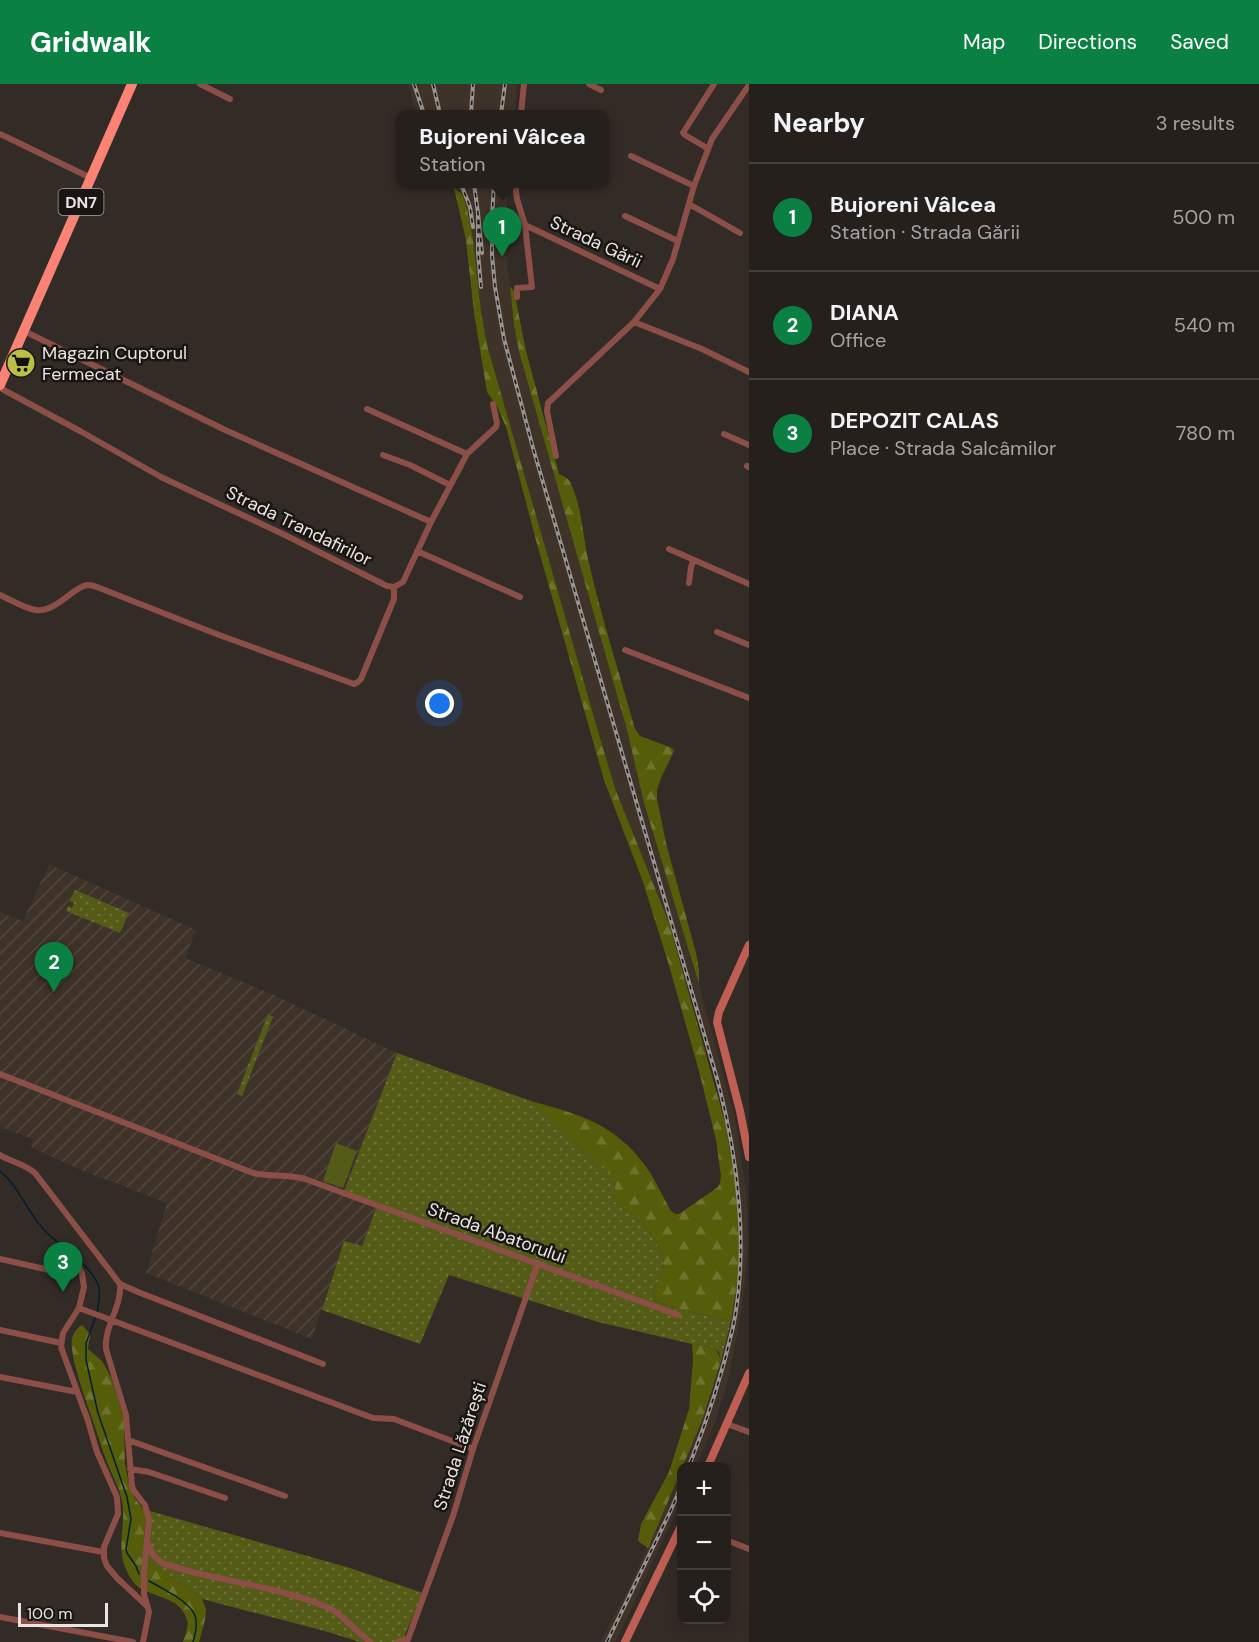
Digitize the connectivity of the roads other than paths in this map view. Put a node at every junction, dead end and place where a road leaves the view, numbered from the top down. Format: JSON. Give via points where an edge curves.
{"nodes":[{"id":1,"x":132,"y":84,"type":"edge"},
{"id":2,"x":200,"y":84,"type":"edge"},
{"id":3,"x":524,"y":84,"type":"edge"},
{"id":4,"x":589,"y":84,"type":"edge"},
{"id":5,"x":714,"y":84,"type":"edge"},
{"id":6,"x":749,"y":85,"type":"edge"},
{"id":7,"x":601,"y":90,"type":"dead end"},
{"id":8,"x":230,"y":99,"type":"dead end"},
{"id":9,"x":521,"y":110,"type":"edge"},
{"id":10,"x":0,"y":134,"type":"edge"},
{"id":11,"x":707,"y":148,"type":"junction"},
{"id":12,"x":631,"y":156,"type":"dead end"},
{"id":13,"x":91,"y":178,"type":"junction"},
{"id":14,"x":694,"y":186,"type":"junction"},
{"id":15,"x":516,"y":188,"type":"edge"},
{"id":16,"x":689,"y":204,"type":"junction"},
{"id":17,"x":625,"y":216,"type":"dead end"},
{"id":18,"x":525,"y":225,"type":"junction"},
{"id":19,"x":740,"y":234,"type":"dead end"},
{"id":20,"x":678,"y":241,"type":"junction"},
{"id":21,"x":660,"y":289,"type":"junction"},
{"id":22,"x":517,"y":297,"type":"dead end"},
{"id":23,"x":634,"y":322,"type":"junction"},
{"id":24,"x":24,"y":331,"type":"junction"},
{"id":25,"x":749,"y":372,"type":"edge"},
{"id":26,"x":0,"y":387,"type":"edge"},
{"id":27,"x":493,"y":404,"type":"dead end"},
{"id":28,"x":367,"y":409,"type":"dead end"},
{"id":29,"x":724,"y":434,"type":"dead end"},
{"id":30,"x":749,"y":445,"type":"edge"},
{"id":31,"x":467,"y":454,"type":"junction"},
{"id":32,"x":383,"y":455,"type":"dead end"},
{"id":33,"x":556,"y":456,"type":"dead end"},
{"id":34,"x":450,"y":485,"type":"junction"},
{"id":35,"x":430,"y":522,"type":"junction"},
{"id":36,"x":669,"y":549,"type":"dead end"},
{"id":37,"x":417,"y":551,"type":"junction"},
{"id":38,"x":694,"y":560,"type":"junction"},
{"id":39,"x":689,"y":583,"type":"dead end"},
{"id":40,"x":749,"y":584,"type":"edge"},
{"id":41,"x":394,"y":587,"type":"junction"},
{"id":42,"x":0,"y":595,"type":"edge"},
{"id":43,"x":520,"y":597,"type":"dead end"},
{"id":44,"x":717,"y":632,"type":"dead end"},
{"id":45,"x":749,"y":645,"type":"edge"},
{"id":46,"x":625,"y":650,"type":"dead end"},
{"id":47,"x":749,"y":698,"type":"edge"},
{"id":48,"x":749,"y":945,"type":"edge"},
{"id":49,"x":0,"y":1074,"type":"edge"},
{"id":50,"x":744,"y":1112,"type":"edge"},
{"id":51,"x":0,"y":1155,"type":"edge"},
{"id":52,"x":749,"y":1157,"type":"edge"},
{"id":53,"x":0,"y":1259,"type":"edge"},
{"id":54,"x":538,"y":1263,"type":"junction"},
{"id":55,"x":120,"y":1284,"type":"junction"},
{"id":56,"x":79,"y":1308,"type":"junction"},
{"id":57,"x":678,"y":1315,"type":"dead end"},
{"id":58,"x":112,"y":1319,"type":"junction"},
{"id":59,"x":0,"y":1330,"type":"edge"},
{"id":60,"x":61,"y":1343,"type":"junction"},
{"id":61,"x":323,"y":1364,"type":"dead end"},
{"id":62,"x":749,"y":1373,"type":"edge"},
{"id":63,"x":0,"y":1377,"type":"edge"},
{"id":64,"x":77,"y":1392,"type":"junction"},
{"id":65,"x":727,"y":1424,"type":"junction"},
{"id":66,"x":749,"y":1432,"type":"edge"},
{"id":67,"x":128,"y":1440,"type":"junction"},
{"id":68,"x":473,"y":1449,"type":"junction"},
{"id":69,"x":710,"y":1462,"type":"edge"},
{"id":70,"x":130,"y":1469,"type":"junction"},
{"id":71,"x":285,"y":1496,"type":"dead end"},
{"id":72,"x":225,"y":1498,"type":"dead end"},
{"id":73,"x":677,"y":1532,"type":"edge"},
{"id":74,"x":0,"y":1533,"type":"edge"},
{"id":75,"x":147,"y":1541,"type":"junction"},
{"id":76,"x":731,"y":1542,"type":"edge"},
{"id":77,"x":749,"y":1549,"type":"edge"},
{"id":78,"x":103,"y":1552,"type":"junction"},
{"id":79,"x":147,"y":1606,"type":"junction"},
{"id":80,"x":0,"y":1617,"type":"edge"},
{"id":81,"x":408,"y":1640,"type":"edge"},
{"id":82,"x":134,"y":1642,"type":"edge"},
{"id":83,"x":143,"y":1642,"type":"edge"},
{"id":84,"x":370,"y":1642,"type":"edge"},
{"id":85,"x":398,"y":1642,"type":"edge"},
{"id":86,"x":625,"y":1642,"type":"edge"}],
"edges":[{"from":1,"to":13,"type":"highway","number":"DN7"},
{"from":2,"to":8,"type":"street"},
{"from":3,"to":9,"type":"street"},
{"from":4,"to":7,"type":"street"},
{"from":5,"to":11,"type":"street","via":[[683,133]]},
{"from":6,"to":11,"type":"street"},
{"from":10,"to":13,"type":"street"},
{"from":11,"to":14,"type":"street"},
{"from":12,"to":14,"type":"street"},
{"from":13,"to":24,"type":"highway","number":"DN7"},
{"from":14,"to":16,"type":"street"},
{"from":15,"to":18,"type":"street","name":"Strada Gării"},
{"from":16,"to":19,"type":"street"},
{"from":16,"to":20,"type":"street"},
{"from":17,"to":20,"type":"street"},
{"from":18,"to":21,"type":"street","name":"Strada Gării"},
{"from":18,"to":22,"type":"street","via":[[532,287],[517,288]]},
{"from":20,"to":21,"type":"street"},
{"from":21,"to":23,"type":"street"},
{"from":23,"to":25,"type":"street"},
{"from":23,"to":33,"type":"street","via":[[548,403],[546,411]]},
{"from":24,"to":26,"type":"highway","number":"DN7","via":[[7,362]]},
{"from":24,"to":35,"type":"street","via":[[223,429]]},
{"from":26,"to":41,"type":"street","name":"Strada Trandafirilor","via":[[161,477]]},
{"from":27,"to":31,"type":"street","via":[[496,427]]},
{"from":28,"to":31,"type":"street"},
{"from":29,"to":30,"type":"street"},
{"from":31,"to":34,"type":"street"},
{"from":32,"to":34,"type":"street"},
{"from":34,"to":35,"type":"street"},
{"from":35,"to":37,"type":"street"},
{"from":36,"to":38,"type":"street"},
{"from":37,"to":41,"type":"street","via":[[403,582]]},
{"from":37,"to":43,"type":"street"},
{"from":38,"to":39,"type":"street"},
{"from":38,"to":40,"type":"street"},
{"from":41,"to":42,"type":"street","via":[[394,599],[361,679],[354,684],[97,587],[88,585],[51,607],[37,610]]},
{"from":44,"to":45,"type":"street"},
{"from":46,"to":47,"type":"street"},
{"from":48,"to":50,"type":"street","via":[[717,1022]]},
{"from":49,"to":54,"type":"street","name":"Strada Abatorului","via":[[253,1173],[305,1179]]},
{"from":50,"to":52,"type":"street"},
{"from":51,"to":55,"type":"street","via":[[35,1173]]},
{"from":53,"to":56,"type":"street","via":[[49,1270],[75,1266],[80,1269],[84,1287]]},
{"from":54,"to":57,"type":"street","name":"Strada Abatorului"},
{"from":54,"to":68,"type":"street","name":"Strada Lăzărești"},
{"from":55,"to":58,"type":"street","via":[[120,1300]]},
{"from":55,"to":61,"type":"street"},
{"from":56,"to":58,"type":"street"},
{"from":56,"to":60,"type":"street"},
{"from":58,"to":67,"type":"street","via":[[106,1349],[123,1402]]},
{"from":58,"to":68,"type":"street","via":[[373,1418],[389,1417]]},
{"from":59,"to":60,"type":"street"},
{"from":60,"to":64,"type":"street"},
{"from":62,"to":65,"type":"street"},
{"from":63,"to":64,"type":"street"},
{"from":64,"to":78,"type":"street","via":[[117,1497],[118,1514]]},
{"from":65,"to":66,"type":"street"},
{"from":65,"to":69,"type":"street"},
{"from":67,"to":70,"type":"street"},
{"from":67,"to":71,"type":"street"},
{"from":68,"to":81,"type":"street","name":"Strada Lăzărești"},
{"from":70,"to":72,"type":"street"},
{"from":70,"to":75,"type":"street","via":[[134,1491],[148,1513]]},
{"from":73,"to":86,"type":"street"},
{"from":74,"to":78,"type":"street"},
{"from":75,"to":79,"type":"street","via":[[143,1585]]},
{"from":75,"to":84,"type":"street","via":[[153,1555],[164,1564],[278,1591],[329,1608]]},
{"from":76,"to":77,"type":"street"},
{"from":78,"to":79,"type":"street","via":[[107,1566]]},
{"from":79,"to":83,"type":"street"},
{"from":80,"to":82,"type":"street"},
{"from":81,"to":85,"type":"street","name":"Strada Lăzărești"}]}
